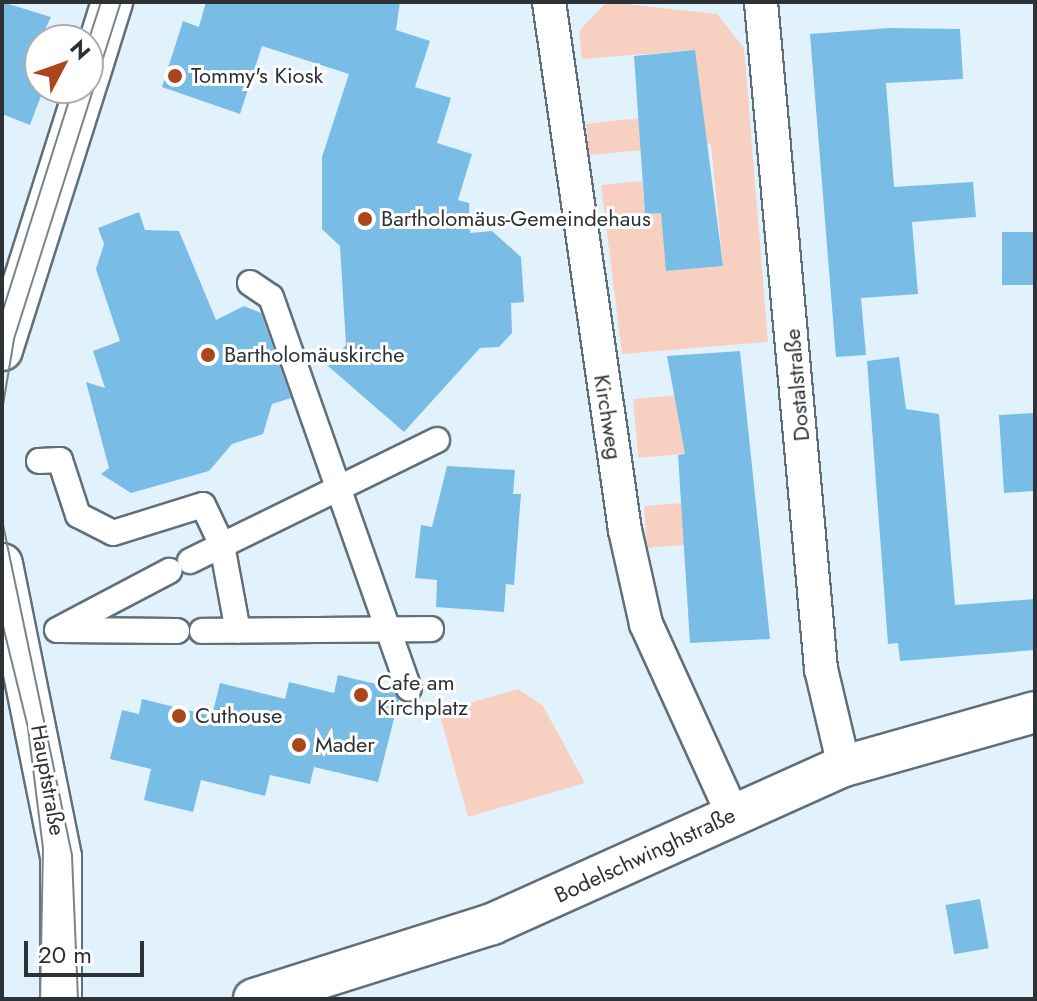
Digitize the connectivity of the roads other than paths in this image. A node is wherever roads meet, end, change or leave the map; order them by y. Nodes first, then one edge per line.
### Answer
1 (112, 2) edge
2 (549, 2) edge
3 (761, 2) edge
4 (104, 28) edge
5 (80, 104) edge
6 (250, 283) dead end
7 (2, 350) edge
8 (437, 440) dead end
9 (39, 461) dead end
10 (337, 487) junction
11 (222, 545) junction
12 (2, 564) edge
13 (431, 629) dead end
14 (389, 630) junction
15 (238, 631) junction
16 (409, 688) dead end
17 (1035, 712) edge
18 (844, 766) junction
19 (732, 813) junction
20 (61, 999) edge
21 (254, 999) edge

1 - 4 street
2 - 19 street, Kirchweg
3 - 18 street, Dostalstraße
5 - 7 street
6 - 10 street
8 - 10 street
9 - 11 street
10 - 11 street
10 - 14 street
11 - 15 street
11 - 15 street
12 - 20 street, Hauptstraße
13 - 14 street
14 - 15 street
14 - 16 street
17 - 18 street, Bodelschwinghstraße
18 - 19 street, Bodelschwinghstraße
19 - 21 street, Bodelschwinghstraße

